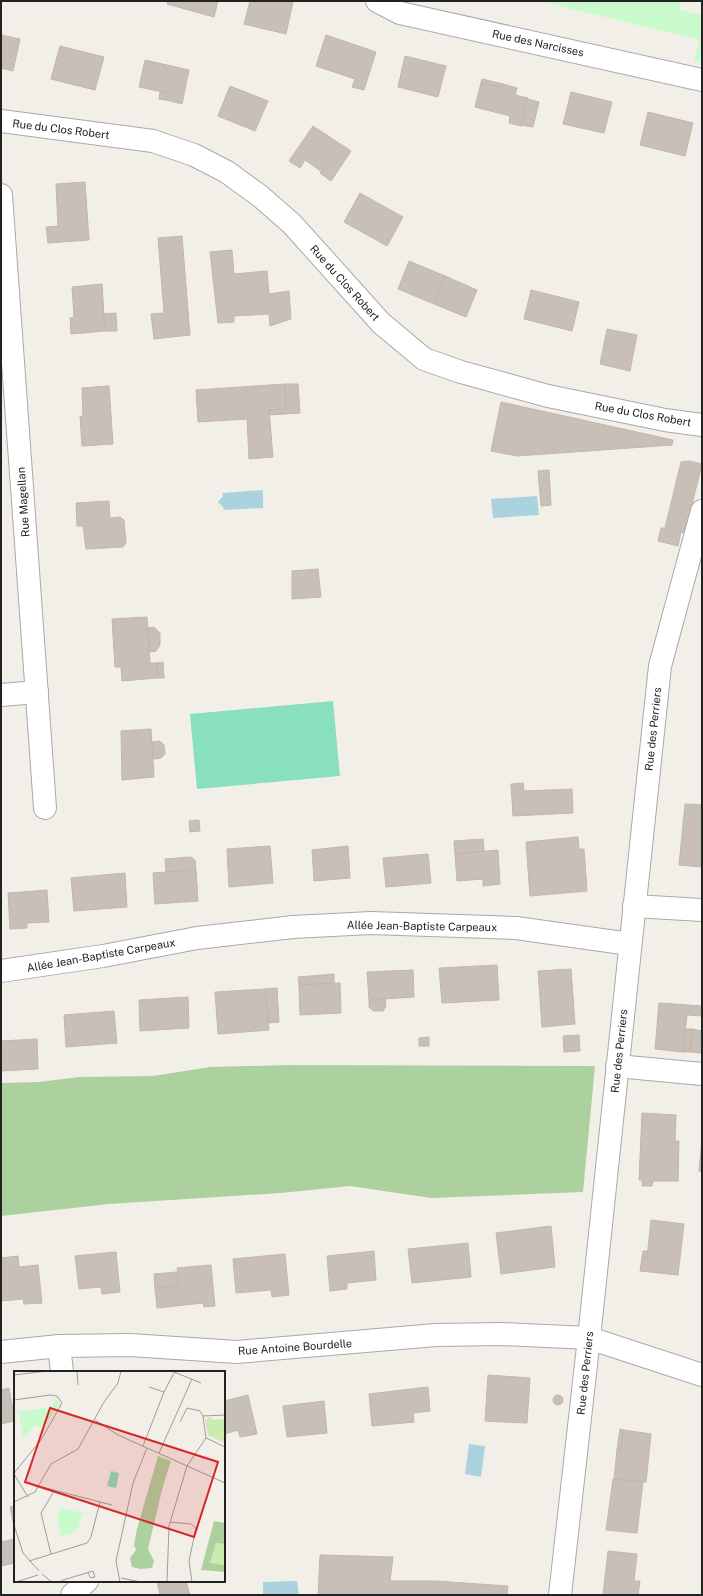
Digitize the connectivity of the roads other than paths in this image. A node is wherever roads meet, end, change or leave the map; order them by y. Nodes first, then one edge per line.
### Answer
1 (377, 1) edge
2 (702, 80) edge
3 (1, 121) edge
4 (1, 195) edge
5 (3, 269) edge
6 (702, 425) edge
7 (702, 511) edge
8 (37, 692) junction
9 (1, 695) edge
10 (45, 808) dead end
11 (634, 906) junction
12 (702, 910) edge
13 (630, 944) junction
14 (1, 971) edge
15 (617, 1066) junction
16 (702, 1074) edge
17 (589, 1338) junction
18 (59, 1346) junction
19 (1, 1352) edge
20 (62, 1371) edge
21 (702, 1375) edge
22 (86, 1582) edge
23 (72, 1595) edge
24 (560, 1595) edge

1 - 2 street, Rue des Narcisses
3 - 6 street, Rue du Clos Robert
4 - 5 street, Rue Magellan
5 - 8 street, Rue Magellan
7 - 11 street, Rue des Perriers
8 - 9 street
8 - 10 street, Rue Magellan
11 - 12 street
11 - 13 street, Rue des Perriers
13 - 14 street, Allée Jean-Baptiste Carpeaux
13 - 15 street, Rue des Perriers
15 - 16 street
15 - 17 street, Rue des Perriers
17 - 18 street, Rue Antoine Bourdelle
17 - 21 street, Rue Antoine Bourdelle
17 - 24 street, Rue des Perriers
18 - 19 street, Rue Antoine Bourdelle
18 - 20 street
22 - 23 street

